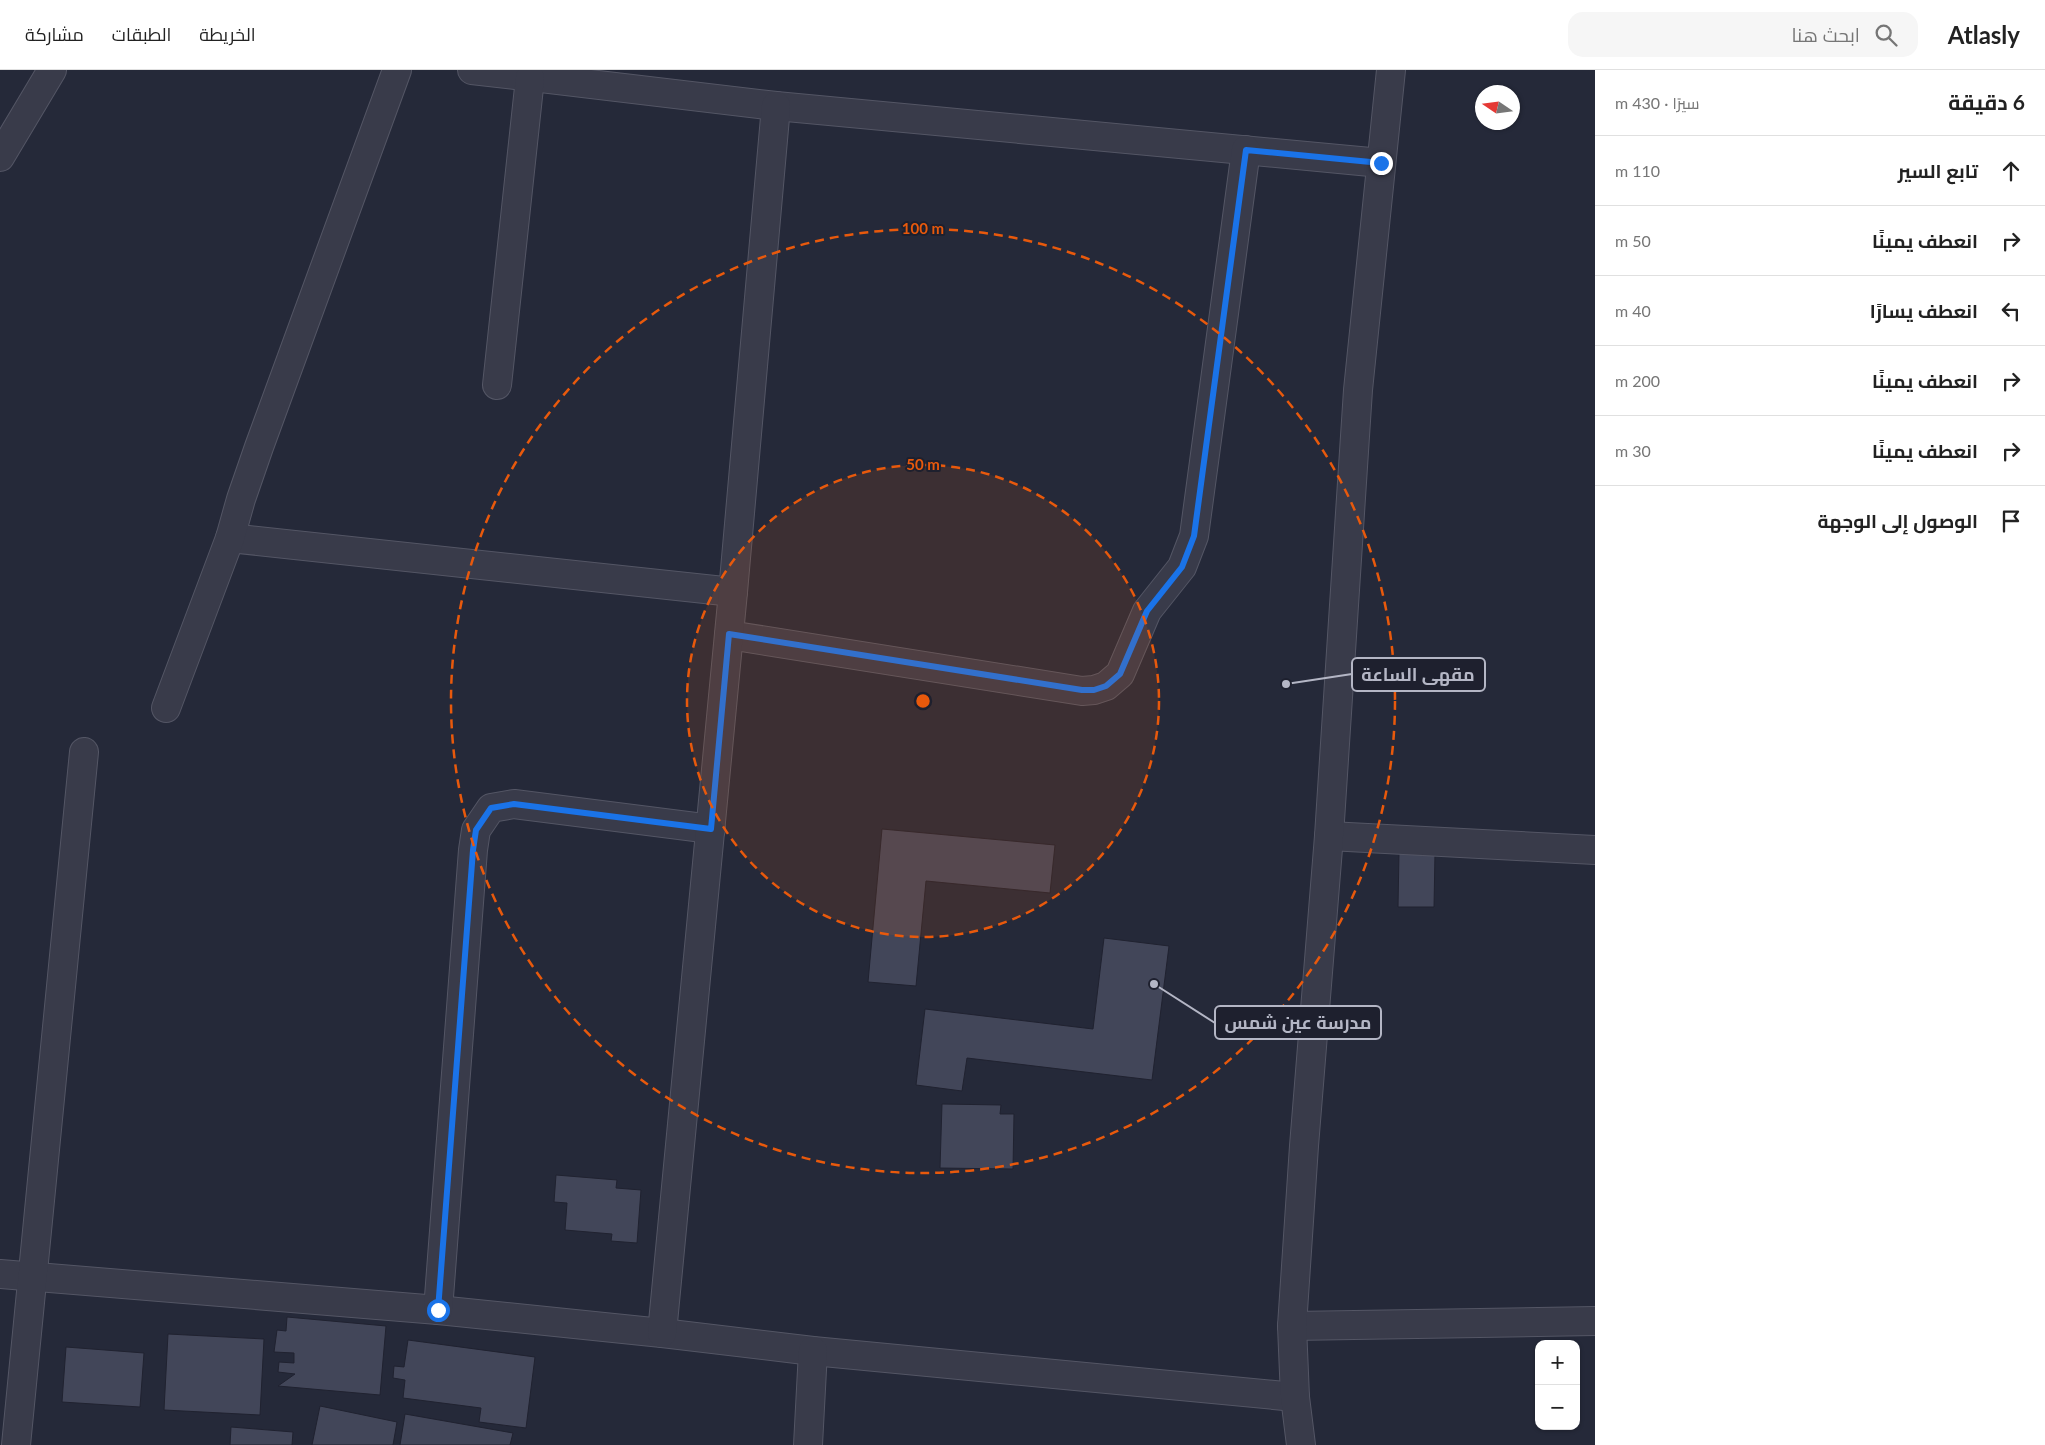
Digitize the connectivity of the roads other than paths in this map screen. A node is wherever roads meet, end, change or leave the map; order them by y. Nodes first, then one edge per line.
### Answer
1 (52, 70) edge
2 (396, 70) edge
3 (472, 70) edge
4 (1391, 70) edge
5 (530, 78) junction
6 (776, 106) junction
7 (1246, 150) junction
8 (0, 158) edge
9 (1381, 163) junction
10 (497, 385) dead end
11 (230, 538) junction
12 (733, 592) junction
13 (729, 634) junction
14 (166, 708) dead end
15 (84, 752) dead end
16 (711, 829) junction
17 (1329, 836) junction
18 (1595, 850) edge
19 (0, 1274) edge
20 (33, 1277) junction
21 (438, 1310) junction
22 (1595, 1321) edge
23 (1292, 1326) junction
24 (662, 1332) junction
25 (813, 1351) junction
26 (1295, 1397) junction
27 (16, 1445) edge
28 (808, 1445) edge
29 (1301, 1445) edge

1 - 8 street
2 - 11 street
3 - 5 street
4 - 9 street
5 - 6 street
5 - 10 street
6 - 7 street
6 - 12 street
7 - 9 street
7 - 13 street
9 - 17 street
11 - 12 street
11 - 14 street
12 - 13 street
13 - 16 street
15 - 20 street
16 - 21 street
16 - 24 street
17 - 18 street
17 - 23 street
19 - 20 street
20 - 21 street
20 - 27 street
21 - 24 street
22 - 23 street
23 - 26 street
24 - 25 street
25 - 26 street
25 - 28 street
26 - 29 street

